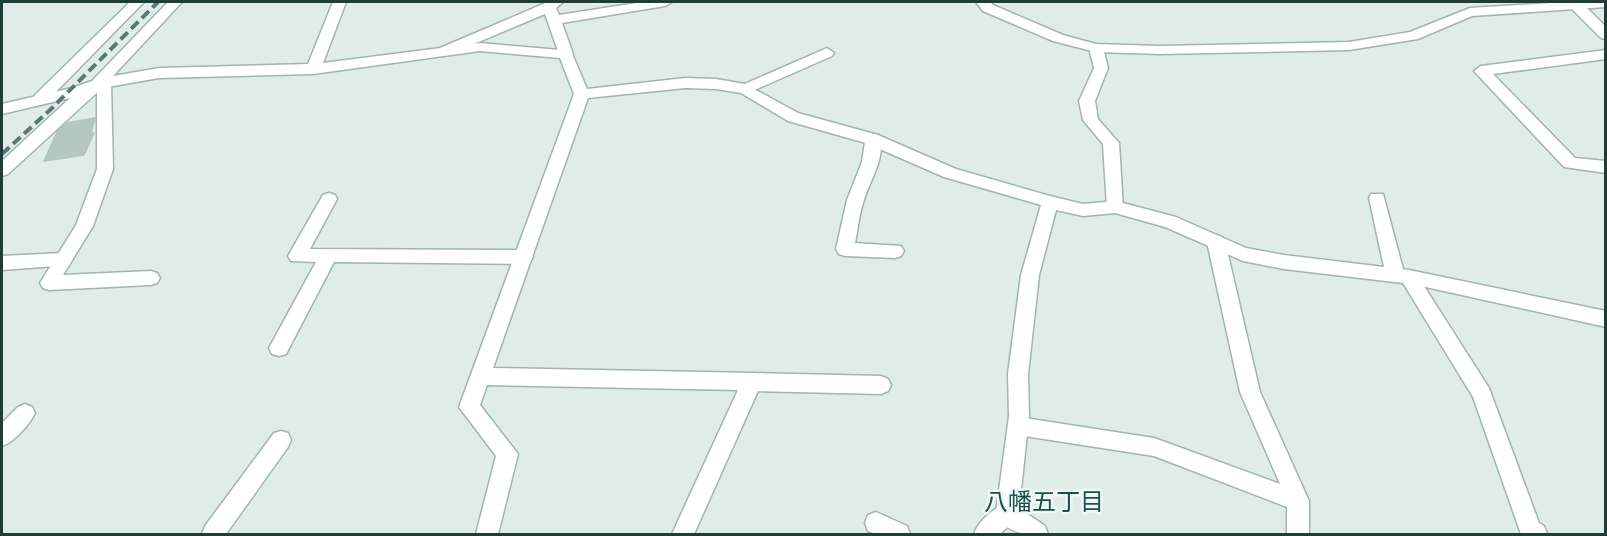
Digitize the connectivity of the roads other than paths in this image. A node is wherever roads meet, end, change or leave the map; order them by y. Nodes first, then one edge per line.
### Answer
1 (137, 2) edge
2 (175, 2) edge
3 (340, 2) edge
4 (665, 2) edge
5 (983, 2) edge
6 (1574, 3) edge
7 (1605, 3) edge
8 (552, 8) edge
9 (1605, 35) edge
10 (1096, 48) junction
11 (445, 51) junction
12 (827, 53) dead end
13 (566, 54) junction
14 (1605, 54) edge
15 (313, 69) junction
16 (101, 83) junction
17 (745, 89) junction
18 (582, 94) junction
19 (41, 98) junction
20 (2, 109) edge
21 (872, 139) junction
22 (1605, 167) edge
23 (2, 170) edge
24 (1377, 198) dead end
25 (329, 199) dead end
26 (1050, 202) junction
27 (1115, 207) junction
28 (1216, 242) junction
29 (895, 251) dead end
30 (329, 255) junction
31 (524, 257) junction
32 (63, 260) junction
33 (2, 263) edge
34 (1402, 276) junction
35 (151, 278) dead end
36 (1605, 319) edge
37 (279, 348) dead end
38 (480, 376) junction
39 (752, 382) junction
40 (881, 385) dead end
41 (25, 413) dead end
42 (1018, 426) junction
43 (2, 437) edge
44 (281, 440) dead end
45 (1298, 501) junction
46 (1007, 513) junction
47 (876, 523) dead end
48 (213, 534) edge
49 (487, 534) edge
50 (683, 534) edge
51 (899, 534) edge
52 (985, 534) edge
53 (1037, 534) edge
54 (1298, 534) edge
55 (1536, 534) edge

1 - 19 street
2 - 16 street
3 - 15 street
4 - 8 street
5 - 10 street
6 - 7 street
6 - 9 street
6 - 10 street
8 - 11 street
8 - 13 street
10 - 27 street
11 - 13 street
11 - 15 street
12 - 17 street
13 - 18 street
14 - 22 street
15 - 16 street
16 - 19 street
16 - 23 street
16 - 32 street
17 - 18 street
17 - 21 street
18 - 31 street
19 - 20 street
21 - 26 street
21 - 29 street
24 - 34 street
25 - 30 street
26 - 27 street
26 - 42 street
27 - 28 street
28 - 34 street
28 - 45 street
30 - 31 street
30 - 37 street
31 - 38 street
32 - 33 street
32 - 35 street
34 - 36 street
34 - 55 street
38 - 39 street
38 - 49 street
39 - 40 street
39 - 50 street
41 - 43 street
42 - 45 street
42 - 46 street
44 - 48 street
45 - 54 street
46 - 52 street
46 - 53 street
47 - 51 street

